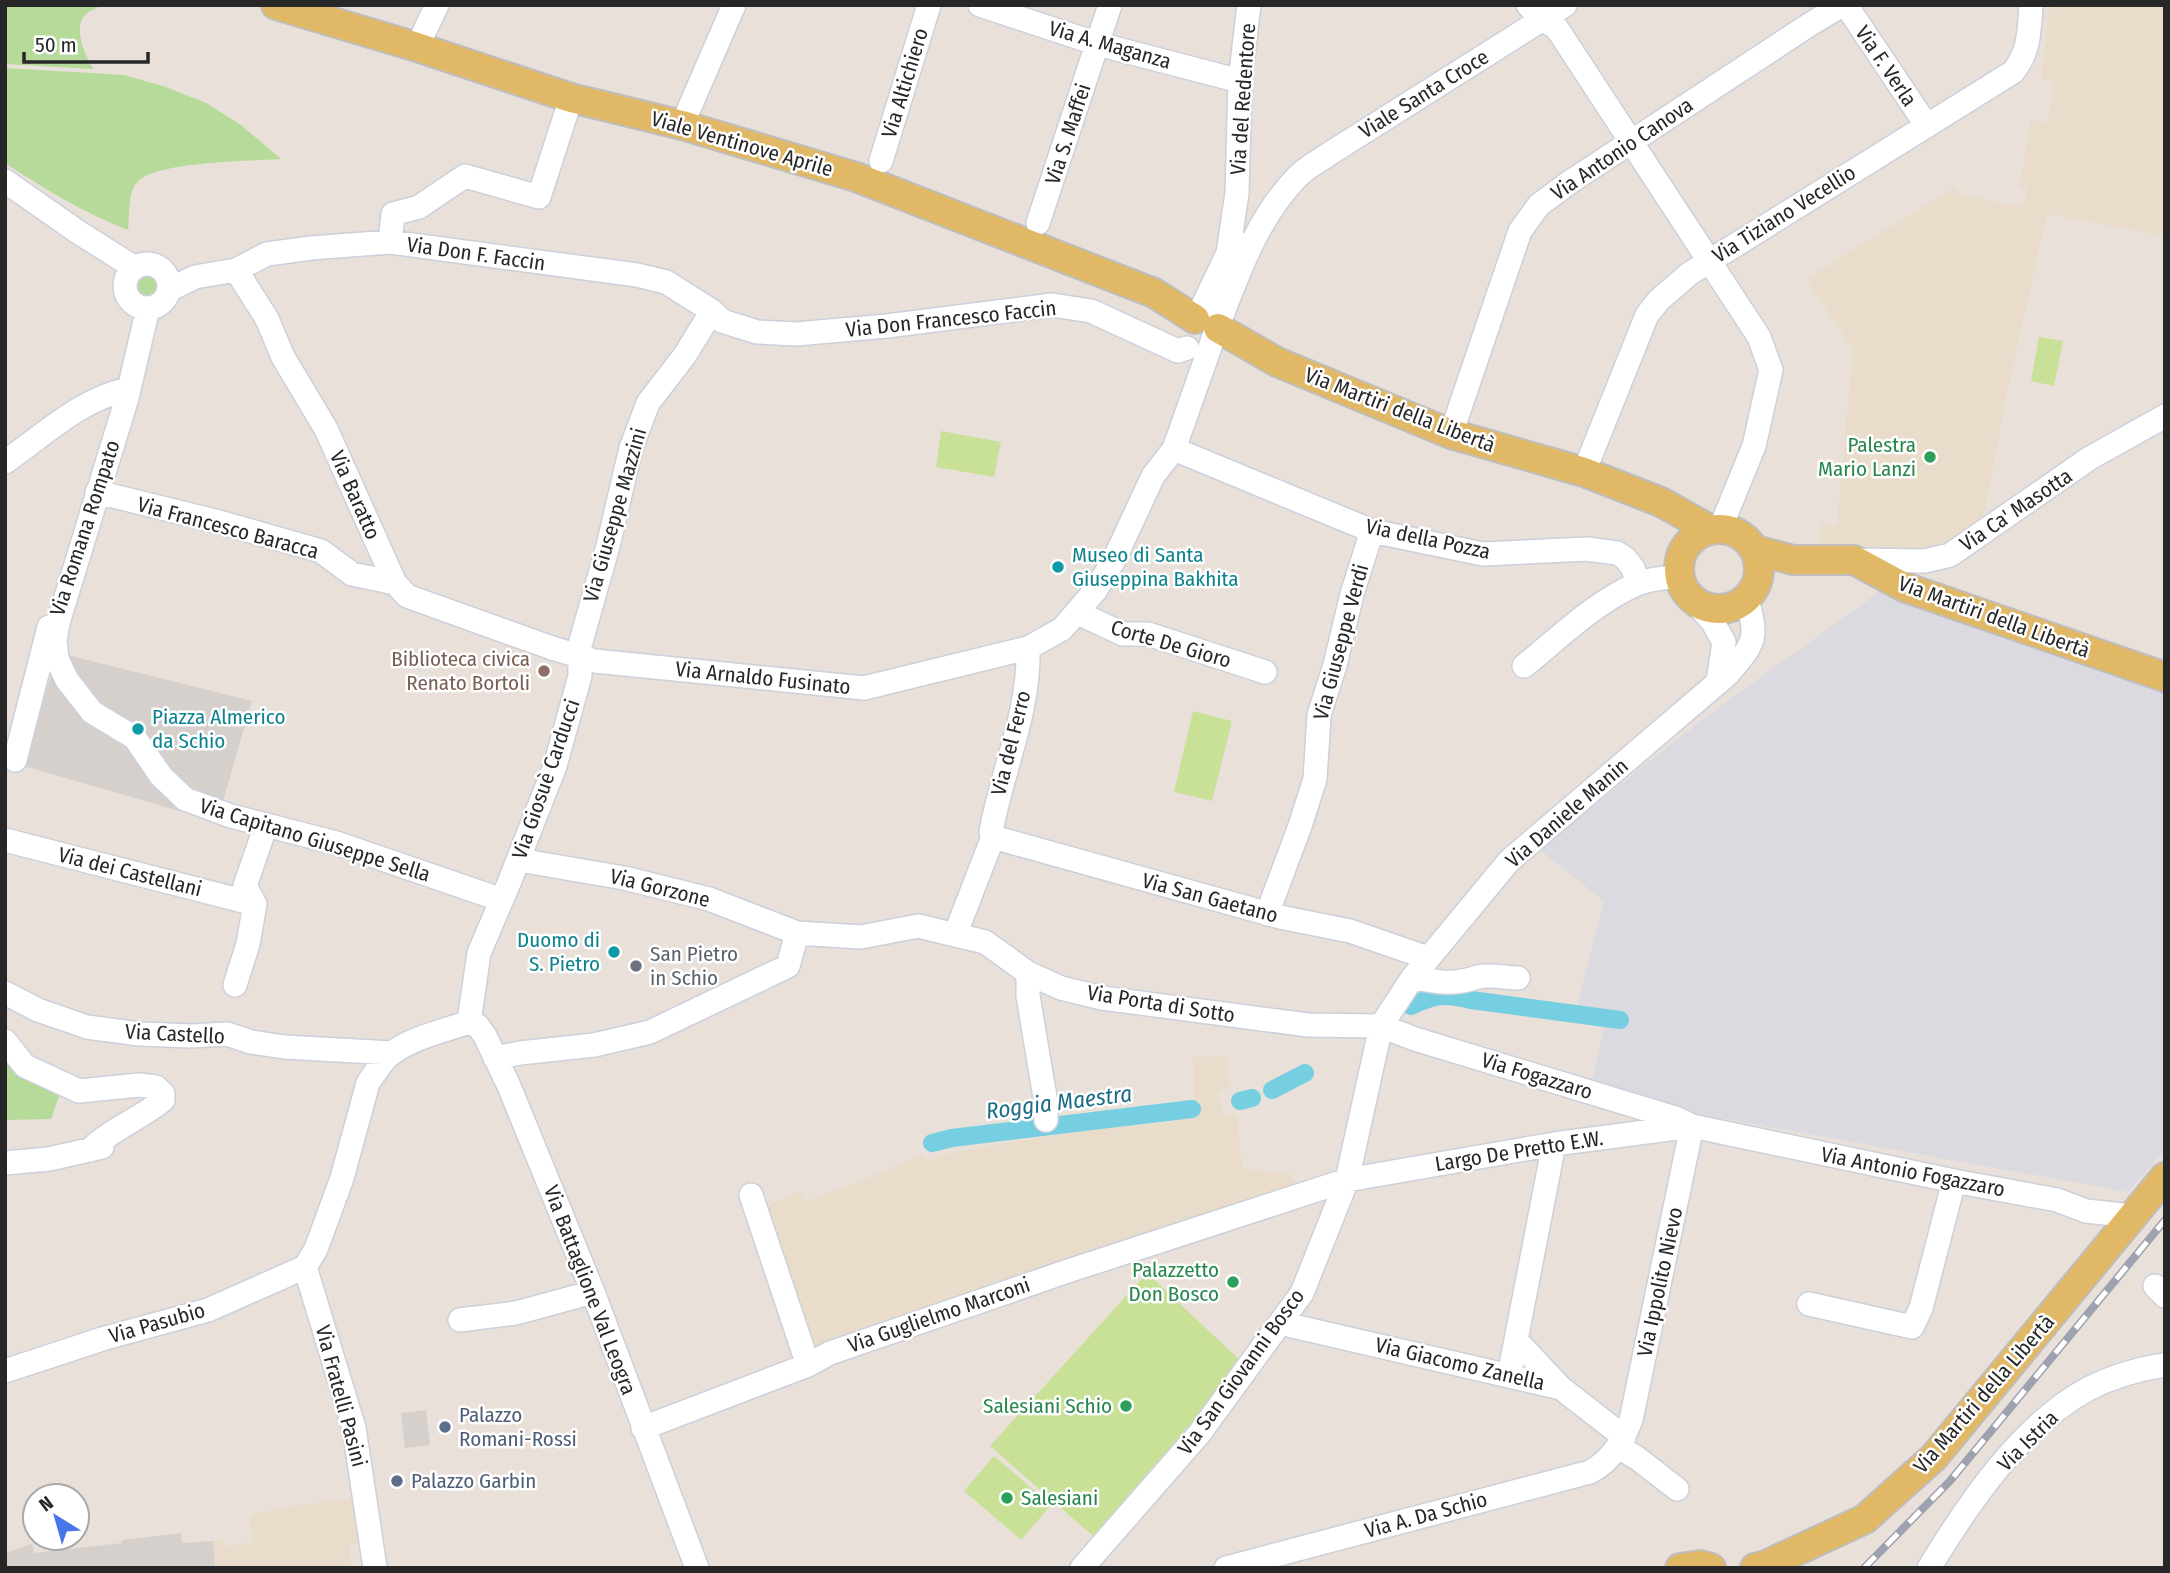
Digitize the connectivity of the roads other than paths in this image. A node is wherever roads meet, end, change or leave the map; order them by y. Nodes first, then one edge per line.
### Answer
1 (276, 5) edge
2 (437, 5) edge
3 (734, 5) edge
4 (929, 5) edge
5 (981, 5) edge
6 (1110, 5) edge
7 (1249, 5) edge
8 (1565, 5) edge
9 (1844, 5) edge
10 (2031, 5) edge
11 (1535, 13) edge
12 (1097, 44) junction
13 (417, 47) junction
14 (1240, 81) junction
15 (568, 108) junction
16 (682, 125) junction
17 (1927, 126) junction
18 (1631, 141) junction
19 (881, 161) dead end
20 (5, 181) edge
21 (1237, 193) junction
22 (1038, 223) dead end
23 (1255, 225) junction
24 (390, 242) junction
25 (1228, 253) junction
26 (1708, 262) junction
27 (236, 270) junction
28 (132, 272) junction
29 (167, 282) junction
30 (140, 306) junction
31 (712, 311) junction
32 (1209, 323) junction
33 (1187, 348) dead end
34 (129, 389) junction
35 (2165, 416) edge
36 (1451, 434) junction
37 (1174, 449) junction
38 (5, 462) edge
39 (1584, 472) junction
40 (97, 492) junction
41 (1667, 505) junction
42 (1715, 529) junction
43 (1372, 531) junction
44 (1686, 546) junction
45 (1755, 550) junction
46 (1825, 561) junction
47 (1854, 561) junction
48 (1680, 577) junction
49 (395, 583) junction
50 (1637, 583) junction
51 (1751, 595) junction
52 (1695, 602) junction
53 (1078, 613) junction
54 (58, 624) junction
55 (1724, 642) junction
56 (1751, 645) junction
57 (1028, 648) junction
58 (579, 656) junction
59 (1524, 666) dead end
60 (1265, 672) dead end
61 (2165, 677) edge
62 (1718, 682) junction
63 (9, 760) edge
64 (266, 825) junction
65 (993, 837) junction
66 (5, 840) edge
67 (519, 860) junction
68 (502, 900) junction
69 (254, 904) junction
70 (1267, 914) junction
71 (797, 933) junction
72 (955, 935) junction
73 (1428, 958) junction
74 (1028, 973) junction
75 (1413, 977) junction
76 (1518, 978) dead end
77 (235, 985) dead end
78 (5, 993) edge
79 (469, 1022) junction
80 (1381, 1026) junction
81 (5, 1041) edge
82 (392, 1053) junction
83 (495, 1058) junction
84 (1045, 1120) dead end
85 (152, 1122) dead end
86 (1692, 1126) junction
87 (1554, 1144) junction
88 (90, 1150) junction
89 (5, 1163) edge
90 (2165, 1177) edge
91 (1347, 1180) junction
92 (1954, 1181) junction
93 (751, 1195) dead end
94 (1240, 1215) junction
95 (2133, 1216) junction
96 (1326, 1232) junction
97 (305, 1267) junction
98 (593, 1292) junction
99 (1809, 1304) dead end
100 (460, 1320) dead end
101 (1280, 1323) junction
102 (1516, 1340) junction
103 (808, 1364) junction
104 (2165, 1364) edge
105 (5, 1371) edge
106 (1509, 1376) junction
107 (1562, 1388) junction
108 (643, 1428) junction
109 (1621, 1442) junction
110 (1677, 1489) dead end
111 (1761, 1567) edge
112 (375, 1568) edge
113 (697, 1568) edge
114 (1082, 1568) edge
115 (1226, 1568) edge
116 (1680, 1568) edge
117 (1711, 1568) edge
118 (1929, 1568) edge

1 - 13 main road, Viale Ventinove Aprile
2 - 13 street
3 - 16 street
4 - 19 street, Via Altichiero
5 - 12 street, Via A. Maganza
6 - 12 street, Via S. Maffei
7 - 14 street, Via del Redentore
8 - 11 street, Viale Santa Croce
9 - 17 street, Via F. Verla
9 - 18 street, Via Antonio Canova
10 - 17 street, Via Tiziano Vecellio
11 - 18 street
11 - 23 street, Viale Santa Croce
12 - 14 street, Via A. Maganza
12 - 22 street, Via S. Maffei
13 - 15 main road, Viale Ventinove Aprile
14 - 21 street, Via del Redentore
15 - 16 main road, Viale Ventinove Aprile
15 - 24 street
16 - 32 main road, Viale Ventinove Aprile
17 - 26 street, Via Tiziano Vecellio
18 - 26 street
18 - 36 street, Via Antonio Canova
20 - 28 street
21 - 23 street, Via del Redentore
21 - 25 street, Via del Redentore
23 - 25 street, Viale Santa Croce
23 - 32 street, Viale Santa Croce
24 - 27 street, Via Don F. Faccin
24 - 31 street, Via Don F. Faccin
25 - 32 street, Viale Santa Croce
26 - 39 street, Via Tiziano Vecellio
26 - 42 street
27 - 29 street
27 - 49 street, Via Baratto
28 - 29 street
28 - 30 street
29 - 30 street
30 - 34 street, Via Romana Rompato
31 - 33 street, Via Don Francesco Faccin
31 - 58 street, Via Giuseppe Mazzini
32 - 36 main road, Via Martiri della Libertà
32 - 37 street, Via Arnaldo Fusinato
34 - 38 street
34 - 40 street, Via Romana Rompato
35 - 47 street, Via Ca' Masotta
36 - 39 main road, Via Martiri della Libertà
37 - 43 street, Via della Pozza
37 - 53 street, Via Arnaldo Fusinato
39 - 41 main road, Via Martiri della Libertà
40 - 49 street, Via Francesco Baracca
40 - 54 street, Via Romana Rompato
41 - 42 main road, Via Martiri della Libertà
41 - 44 main road
42 - 44 main road
42 - 45 main road, Via Martiri della Libertà
43 - 50 street, Via della Pozza
43 - 70 street, Via Giuseppe Verdi
44 - 48 main road
45 - 46 main road, Via Martiri della Libertà
45 - 51 main road
46 - 47 main road, Via Martiri della Libertà
46 - 51 main road, Via Martiri della Libertà
47 - 61 main road, Via Martiri della Libertà
48 - 50 street
48 - 52 main road
49 - 58 street
50 - 59 street
51 - 52 main road, Via Martiri della Libertà
51 - 56 street
52 - 55 street
53 - 57 street, Via Arnaldo Fusinato
53 - 60 street, Corte De Gioro
54 - 63 street, Via Romana Rompato
54 - 64 street, Via Capitano Giuseppe Sella
55 - 56 street
55 - 62 street
56 - 62 street, Via Daniele Manin
57 - 58 street, Via Arnaldo Fusinato
57 - 65 street, Via del Ferro
58 - 67 street, Via Giosuè Carducci
62 - 73 street, Via Daniele Manin
64 - 68 street, Via Capitano Giuseppe Sella
64 - 69 street
65 - 70 street, Via San Gaetano
65 - 72 street, Via del Ferro
66 - 69 street, Via dei Castellani
67 - 68 street, Via Giosuè Carducci
67 - 71 street, Via Gorzone
68 - 79 street, Via Giosuè Carducci
69 - 77 street
70 - 73 street, Via San Gaetano
71 - 72 street, Via Gorzone
71 - 83 street
72 - 74 street, Via Porta di Sotto
73 - 75 street, Via Daniele Manin
74 - 80 street, Via Porta di Sotto
74 - 84 street
75 - 76 street
75 - 80 street, Via Daniele Manin
78 - 82 street, Via Castello
79 - 82 street
79 - 83 street, Via Battaglione Val Leogra
80 - 86 street, Via Fogazzaro
80 - 91 street, Via San Giovanni Bosco
81 - 88 street
82 - 97 street
83 - 98 street, Via Battaglione Val Leogra
85 - 88 street
86 - 87 street, Largo De Pretto E.W.
86 - 92 street, Via Antonio Fogazzaro
86 - 109 street, Via Ippolito Nievo
87 - 91 street, Largo De Pretto E.W.
87 - 102 street
88 - 89 street
90 - 95 main road, Via Martiri della Libertà
91 - 94 street, Via Guglielmo Marconi
91 - 96 street, Via San Giovanni Bosco
92 - 95 street, Via Antonio Fogazzaro
92 - 99 street
93 - 103 street
94 - 96 street, Via Guglielmo Marconi
94 - 103 street, Via Guglielmo Marconi
95 - 111 main road, Via Martiri della Libertà
96 - 101 street, Via San Giovanni Bosco
97 - 105 street, Via Pasubio
97 - 112 street, Via Fratelli Pasini
98 - 100 street
98 - 108 street, Via Battaglione Val Leogra
101 - 106 street, Via Giacomo Zanella
101 - 114 street, Via San Giovanni Bosco
102 - 106 street
102 - 107 street
103 - 108 street, Via Guglielmo Marconi
104 - 118 street, Via Istria
106 - 107 street, Via Giacomo Zanella
107 - 109 street, Via Giacomo Zanella
108 - 113 street, Via Battaglione Val Leogra
109 - 110 street
109 - 115 street, Via A. Da Schio
116 - 117 main road

